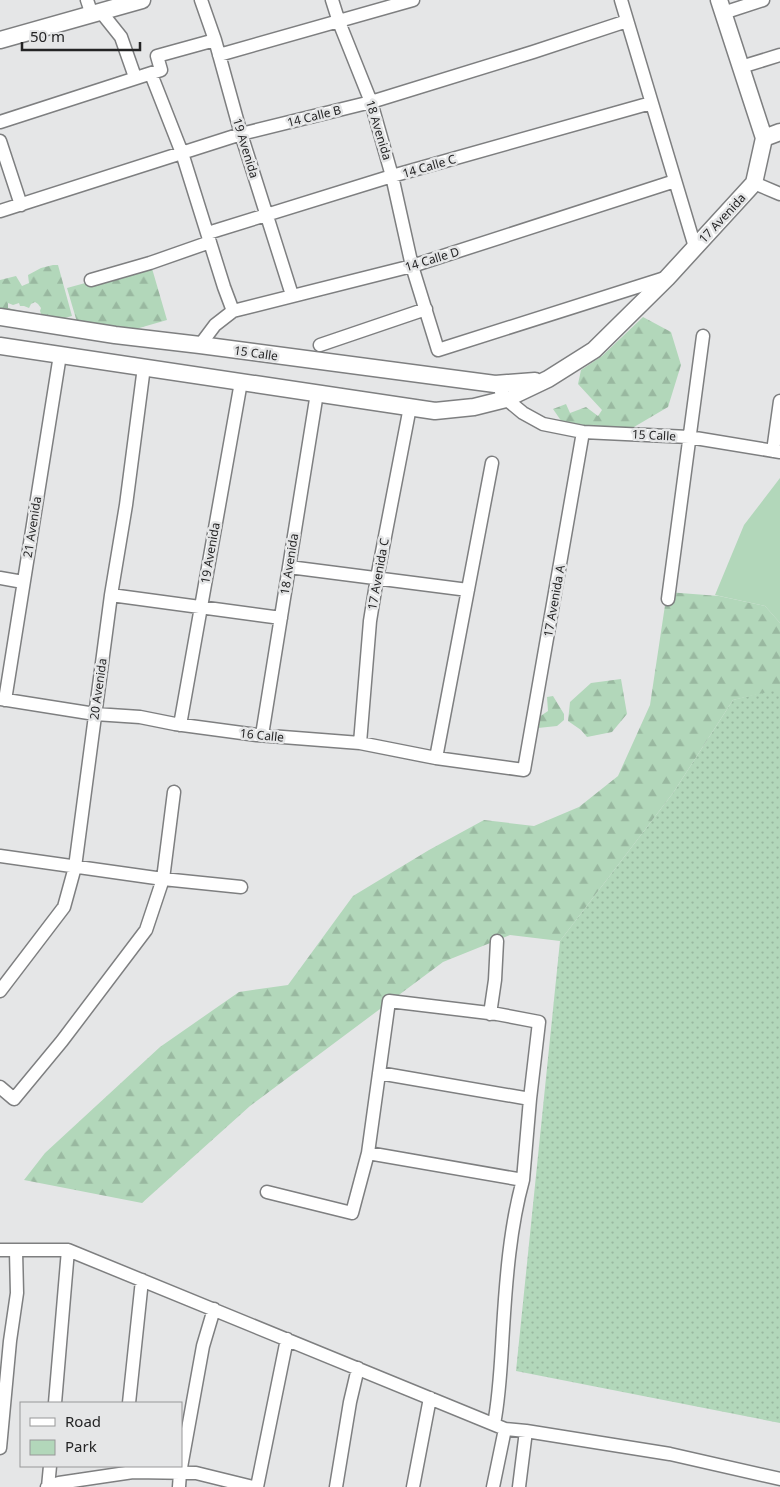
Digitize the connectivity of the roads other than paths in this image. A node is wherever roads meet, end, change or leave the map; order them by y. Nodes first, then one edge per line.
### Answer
1 (142, 0) edge
2 (201, 0) edge
3 (332, 0) edge
4 (412, 0) edge
5 (621, 0) edge
6 (763, 0) edge
7 (721, 6) edge
8 (93, 9) edge
9 (627, 20) junction
10 (338, 22) junction
11 (0, 40) edge
12 (215, 40) junction
13 (219, 55) junction
14 (780, 55) edge
15 (741, 67) junction
16 (151, 74) junction
17 (135, 78) junction
18 (371, 102) junction
19 (651, 104) junction
20 (0, 122) edge
21 (780, 132) edge
22 (241, 134) junction
23 (764, 138) junction
24 (0, 141) edge
25 (182, 152) junction
26 (392, 176) junction
27 (675, 181) junction
28 (754, 184) junction
29 (780, 194) edge
30 (21, 205) junction
31 (0, 211) edge
32 (267, 215) junction
33 (209, 238) junction
34 (695, 247) junction
35 (412, 266) junction
36 (667, 278) junction
37 (91, 280) dead end
38 (292, 295) junction
39 (426, 309) junction
40 (233, 311) junction
41 (0, 317) edge
42 (703, 336) dead end
43 (200, 345) junction
44 (320, 345) dead end
45 (0, 346) edge
46 (60, 355) junction
47 (144, 367) junction
48 (548, 380) junction
49 (241, 382) junction
50 (495, 384) junction
51 (316, 393) junction
52 (506, 399) junction
53 (780, 401) edge
54 (410, 407) junction
55 (583, 432) junction
56 (689, 437) junction
57 (776, 452) edge
58 (492, 462) dead end
59 (289, 567) junction
60 (0, 578) edge
61 (377, 578) junction
62 (24, 582) junction
63 (468, 590) junction
64 (111, 595) junction
65 (668, 599) dead end
66 (201, 607) junction
67 (281, 618) junction
68 (2, 700) edge
69 (95, 714) junction
70 (180, 725) junction
71 (262, 736) junction
72 (360, 742) junction
73 (436, 758) junction
74 (524, 770) joint
75 (174, 792) dead end
76 (0, 856) edge
77 (74, 867) junction
78 (163, 879) junction
79 (241, 888) dead end
80 (497, 941) dead end
81 (0, 990) edge
82 (490, 1014) junction
83 (379, 1074) junction
84 (0, 1087) edge
85 (530, 1099) junction
86 (368, 1154) junction
87 (524, 1180) junction
88 (267, 1192) dead end
89 (0, 1250) edge
90 (68, 1250) junction
91 (16, 1251) junction
92 (142, 1280) junction
93 (214, 1309) junction
94 (287, 1339) junction
95 (358, 1368) junction
96 (430, 1398) junction
97 (55, 1402) edge
98 (129, 1402) edge
99 (500, 1427) junction
100 (526, 1431) junction
101 (0, 1448) edge
102 (182, 1462) edge
103 (50, 1467) edge
104 (181, 1467) edge
105 (180, 1473) junction
106 (116, 1476) edge
107 (780, 1479) edge
108 (48, 1487) edge
109 (179, 1487) edge
110 (255, 1487) edge
111 (336, 1487) edge
112 (413, 1487) edge
113 (493, 1487) edge
114 (519, 1487) edge

1 - 8 street
2 - 12 street, 19 Avenida
3 - 10 street, 18 Avenida
4 - 10 street
5 - 9 street
6 - 7 street
7 - 15 street
8 - 11 street
8 - 17 street
9 - 18 street, 14 Calle B
9 - 19 street
10 - 13 street
10 - 18 street, 18 Avenida
12 - 13 street, 19 Avenida
12 - 16 street
13 - 22 street, 19 Avenida
14 - 15 street
15 - 23 street
16 - 17 street
16 - 25 street
17 - 20 street
18 - 22 street, 14 Calle B
18 - 26 street, 18 Avenida
19 - 26 street, 14 Calle C
19 - 27 street
21 - 23 street
22 - 25 street, 14 Calle B
22 - 32 street, 19 Avenida
23 - 28 street, 17 Avenida
24 - 30 street
25 - 30 street, 14 Calle B
25 - 33 street
26 - 32 street, 14 Calle C
26 - 35 street, 18 Avenida
27 - 34 street
27 - 35 street, 14 Calle D
28 - 29 street
28 - 34 street, 17 Avenida
30 - 31 street, 14 Calle B
32 - 33 street, 14 Calle C
32 - 38 street, 19 Avenida
33 - 37 street, 14 Calle C
33 - 40 street
34 - 36 street, 17 Avenida
35 - 38 street, 14 Calle D
35 - 39 street, 18 Avenida
36 - 39 street, 18 Avenida
36 - 48 street, 17 Avenida
38 - 40 street, 14 Calle D
39 - 44 street
40 - 43 street, 14 Calle D
41 - 43 street, 15 Calle
42 - 56 street
43 - 50 street, 15 Calle
45 - 46 street
46 - 47 street
46 - 62 street, 21 Avenida
47 - 49 street
47 - 64 street, 20 Avenida
48 - 50 street, 17 Avenida
48 - 52 street, 17 Avenida
49 - 51 street
49 - 66 street, 19 Avenida
50 - 52 street, 15 Calle
51 - 54 street
51 - 59 street, 18 Avenida
52 - 54 street
52 - 55 street, 15 Calle
53 - 57 street
54 - 61 street, 17 Avenida C
55 - 56 street, 15 Calle
55 - 74 street, 17 Avenida A
56 - 57 street, 15 Calle
56 - 65 street
58 - 63 street
59 - 61 street
59 - 67 street, 18 Avenida
60 - 62 street
61 - 63 street
61 - 72 street, 17 Avenida C
62 - 68 street, 21 Avenida
63 - 73 street
64 - 66 street
64 - 69 street, 20 Avenida
66 - 67 street
66 - 70 street, 19 Avenida
67 - 71 street, 18 Avenida
68 - 69 street, 16 Calle
69 - 70 street, 16 Calle
69 - 77 street, 20 Avenida
70 - 71 street, 16 Calle
71 - 72 street, 16 Calle
72 - 73 street, 16 Calle
73 - 74 street, 16 Calle
75 - 78 street
76 - 77 street
77 - 78 street
77 - 81 street, 20 Avenida
78 - 79 street
78 - 84 street
80 - 82 street
82 - 83 street
82 - 85 street
83 - 85 street
83 - 86 street
85 - 87 street
86 - 87 street
86 - 88 street
87 - 99 street
89 - 91 street
90 - 91 street
90 - 92 street
90 - 97 street
91 - 101 street
92 - 93 street
92 - 98 street
93 - 94 street
93 - 102 street
94 - 95 street
94 - 110 street
95 - 96 street
95 - 111 street
96 - 99 street
96 - 112 street
99 - 100 street
99 - 113 street
100 - 107 street
100 - 114 street
103 - 108 street
104 - 105 street
105 - 106 street
105 - 109 street
105 - 110 street
106 - 108 street

